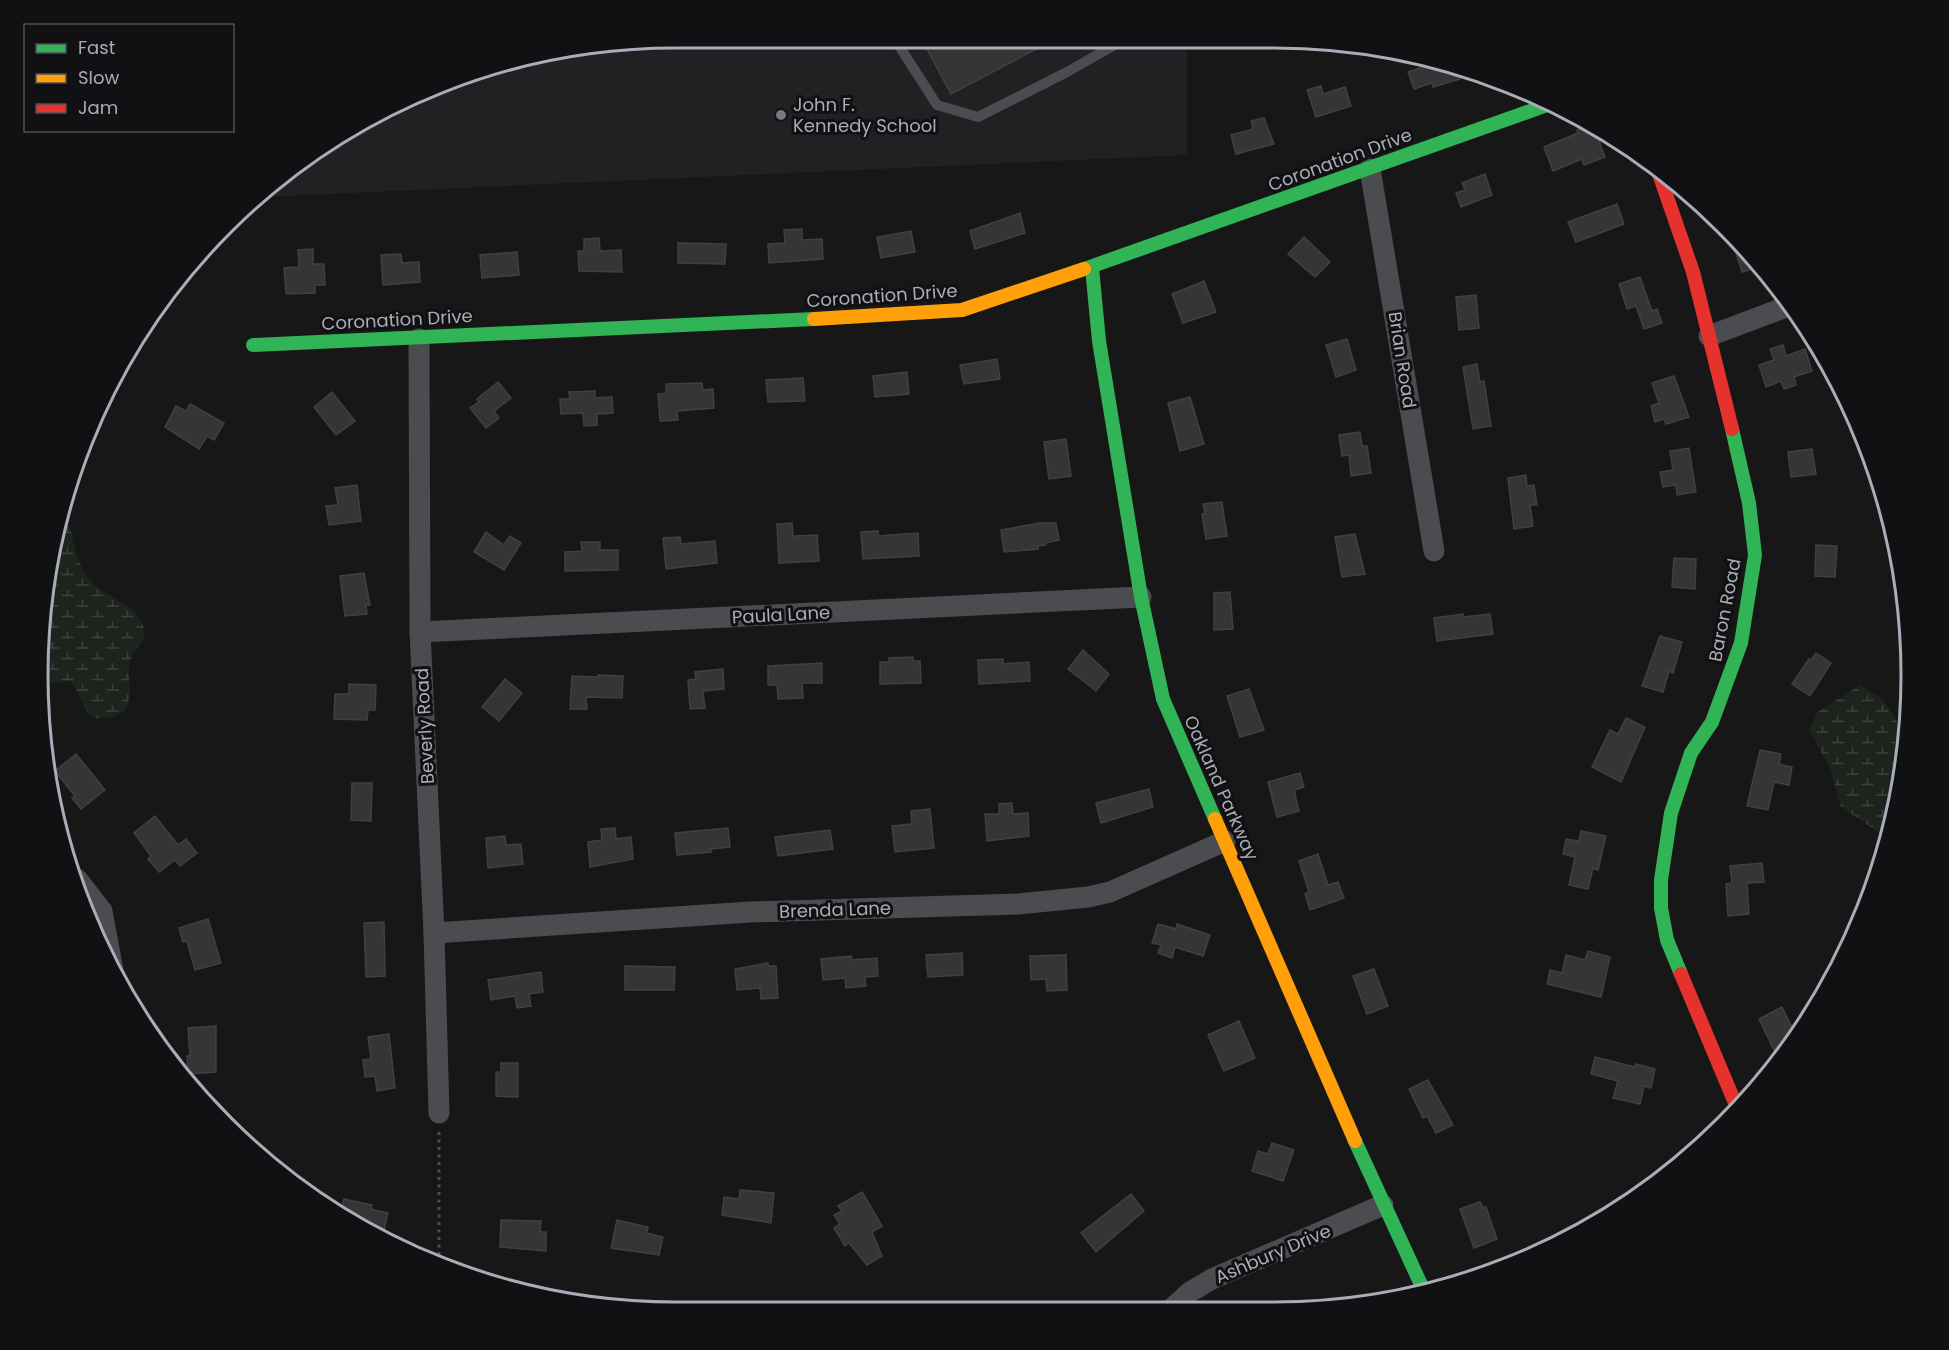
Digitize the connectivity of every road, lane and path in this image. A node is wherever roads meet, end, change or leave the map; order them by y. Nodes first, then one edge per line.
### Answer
1 (900, 48) edge
2 (1109, 48) edge
3 (1540, 108) edge
4 (1370, 169) junction
5 (1662, 183) edge
6 (1092, 268) junction
7 (1782, 308) edge
8 (1709, 336) junction
9 (419, 339) junction
10 (253, 345) dead end
11 (1434, 551) dead end
12 (1141, 597) junction
13 (420, 632) junction
14 (1225, 841) junction
15 (87, 891) edge
16 (435, 933) junction
17 (107, 940) edge
18 (1734, 1100) edge
19 (439, 1113) joint
20 (1383, 1205) junction
21 (439, 1256) edge
22 (1420, 1284) edge
23 (1179, 1302) edge

1 - 2 lane
3 - 4 street, Coronation Drive
4 - 6 street, Coronation Drive
4 - 11 street, Brian Road
5 - 8 street, Baron Road
6 - 9 street, Coronation Drive
6 - 12 street, Oakland Parkway
7 - 8 street
8 - 18 street, Baron Road
9 - 10 street, Coronation Drive
9 - 13 street, Beverly Road
12 - 13 street, Paula Lane
12 - 14 street, Oakland Parkway
13 - 16 street, Beverly Road
14 - 16 street, Brenda Lane
14 - 20 street, Oakland Parkway
15 - 17 street
16 - 19 street, Beverly Road
19 - 21 path
20 - 22 street, Oakland Parkway
20 - 23 street, Ashbury Drive

